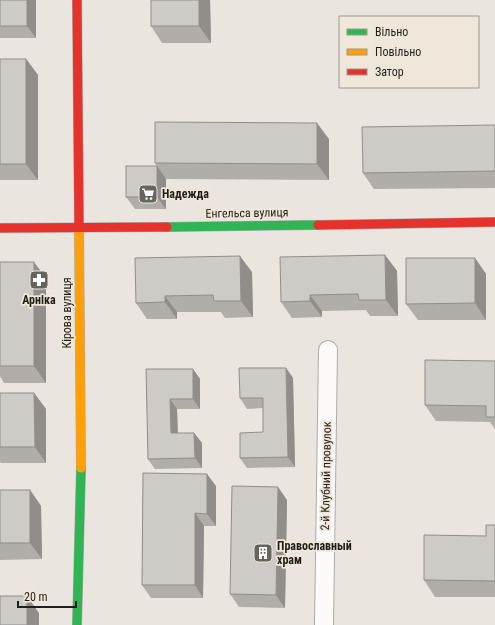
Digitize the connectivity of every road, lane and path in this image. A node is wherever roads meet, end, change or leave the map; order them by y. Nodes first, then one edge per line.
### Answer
1 (77, 0) edge
2 (495, 222) edge
3 (0, 228) edge
4 (79, 228) junction
5 (328, 350) dead end
6 (76, 625) edge
7 (89, 625) edge
8 (324, 625) edge

1 - 4 street, Кірова вулиця
2 - 4 street, Енгельса вулиця
3 - 4 street, Енгельса вулиця
4 - 6 street, Кірова вулиця
5 - 8 street, 2-й Клубний провулок
6 - 7 street

